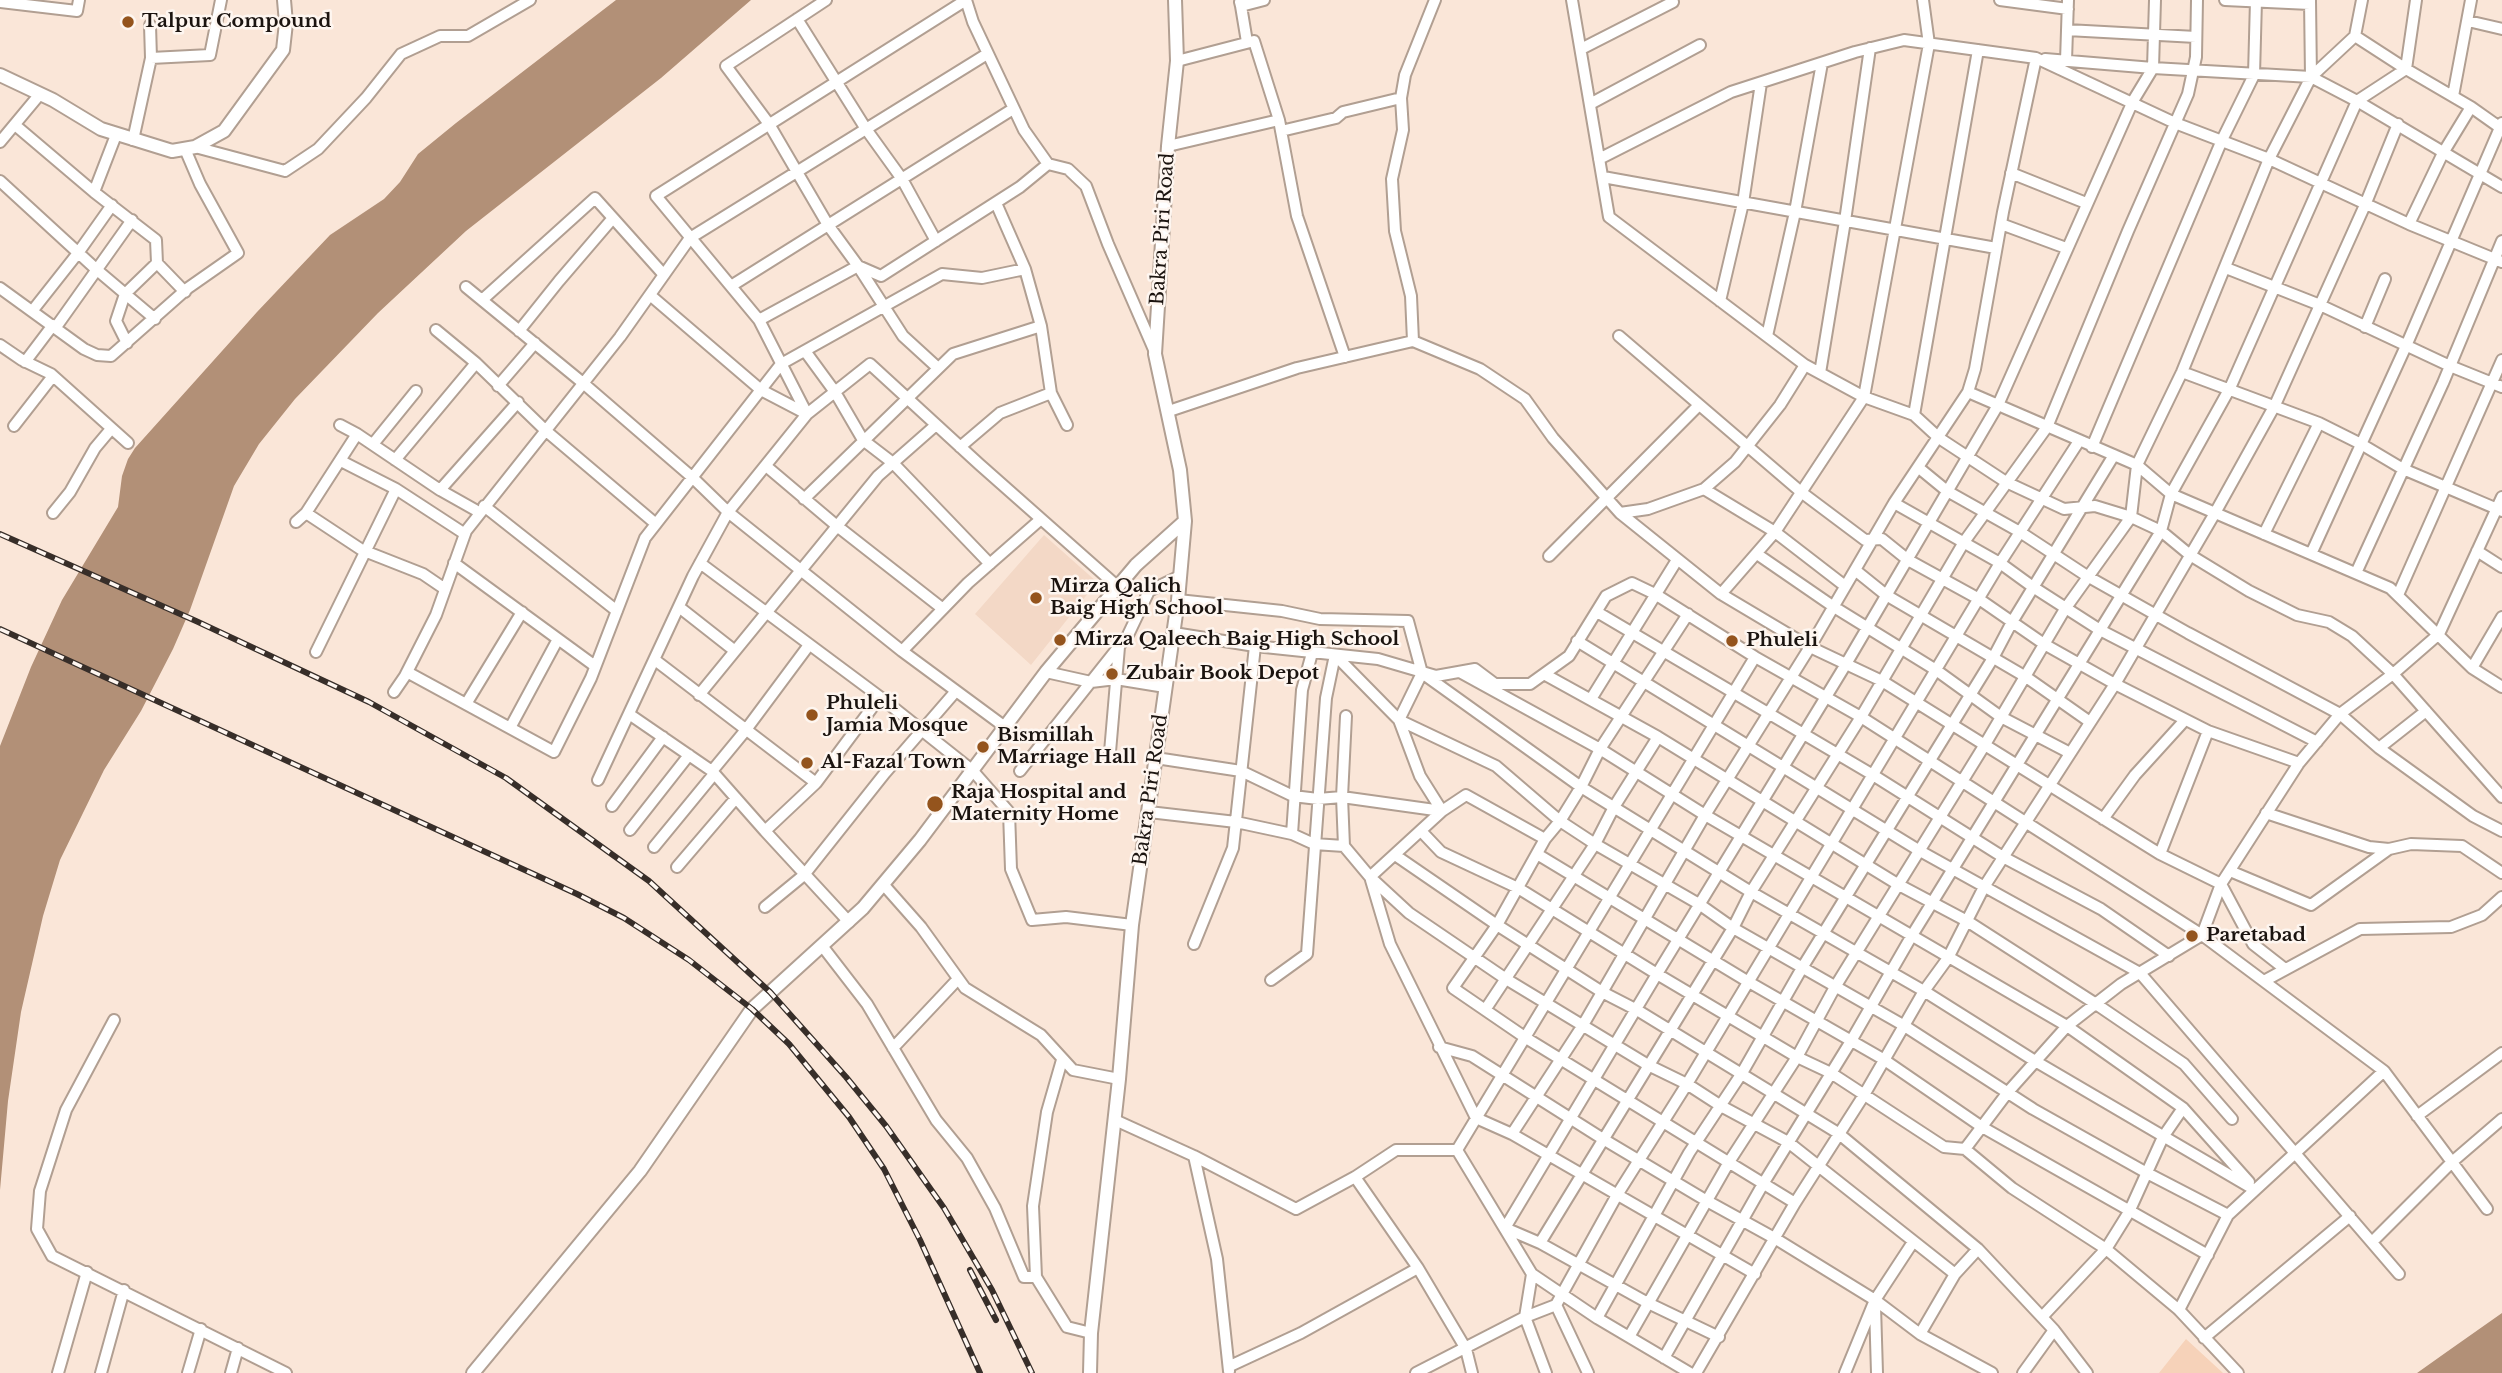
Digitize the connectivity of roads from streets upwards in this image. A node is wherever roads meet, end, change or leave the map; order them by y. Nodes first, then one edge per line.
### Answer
1 (79, 0) edge
2 (221, 0) edge
3 (285, 0) edge
4 (530, 0) edge
5 (826, 0) edge
6 (966, 0) edge
7 (1175, 0) edge
8 (1264, 0) edge
9 (1435, 0) edge
10 (1572, 0) edge
11 (1923, 0) edge
12 (2000, 0) edge
13 (2155, 0) edge
14 (2197, 0) edge
15 (2225, 0) edge
16 (2362, 0) edge
17 (2416, 0) edge
18 (2471, 0) edge
19 (2256, 1) edge
20 (0, 2) edge
21 (1673, 2) edge
22 (2310, 2) edge
23 (1240, 3) edge
24 (2068, 4) edge
25 (797, 19) junction
26 (2468, 21) junction
27 (150, 25) dead end
28 (2502, 29) edge
29 (2067, 30) junction
30 (2154, 35) junction
31 (2356, 36) junction
32 (2196, 37) junction
33 (1247, 42) junction
34 (1929, 44) junction
35 (1700, 45) dead end
36 (1870, 48) junction
37 (1581, 49) junction
38 (1979, 50) junction
39 (987, 54) junction
40 (151, 58) junction
41 (2036, 58) junction
42 (1177, 61) junction
43 (2066, 61) junction
44 (1822, 63) junction
45 (2153, 68) junction
46 (2406, 69) junction
47 (2193, 70) junction
48 (0, 75) edge
49 (2254, 75) junction
50 (2311, 78) junction
51 (837, 81) junction
52 (1761, 83) junction
53 (40, 94) junction
54 (2453, 96) junction
55 (1401, 98) junction
56 (2133, 101) junction
57 (2357, 101) junction
58 (1590, 104) junction
59 (2471, 107) junction
60 (1013, 109) junction
61 (2175, 123) junction
62 (769, 124) junction
63 (2398, 124) junction
64 (15, 125) junction
65 (1280, 125) junction
66 (2501, 126) edge
67 (866, 129) junction
68 (116, 135) junction
69 (133, 140) junction
70 (2222, 140) junction
71 (0, 142) edge
72 (1168, 146) junction
73 (190, 148) junction
74 (2443, 153) junction
75 (1599, 159) junction
76 (2269, 159) junction
77 (1048, 164) junction
78 (797, 172) junction
79 (2011, 173) junction
80 (2481, 175) junction
81 (1603, 177) junction
82 (902, 179) junction
83 (0, 181) edge
84 (2321, 184) junction
85 (2502, 187) edge
86 (94, 192) junction
87 (1743, 202) junction
88 (996, 203) junction
89 (2086, 203) junction
90 (111, 205) junction
91 (2365, 205) junction
92 (1795, 212) junction
93 (613, 219) junction
94 (132, 220) junction
95 (1846, 221) junction
96 (2001, 224) junction
97 (2409, 224) junction
98 (828, 225) junction
99 (1895, 229) junction
100 (690, 238) junction
101 (1944, 238) junction
102 (936, 241) junction
103 (2502, 241) edge
104 (2452, 242) junction
105 (1996, 247) junction
106 (2066, 248) junction
107 (78, 253) junction
108 (2498, 260) edge
109 (157, 263) junction
110 (858, 266) junction
111 (2226, 268) junction
112 (1025, 269) junction
113 (97, 270) junction
114 (664, 275) junction
115 (2385, 279) dead end
116 (731, 286) junction
117 (466, 287) dead end
118 (2275, 287) junction
119 (0, 288) edge
120 (185, 292) junction
121 (125, 294) junction
122 (650, 295) junction
123 (482, 300) junction
124 (1720, 301) junction
125 (2320, 306) junction
126 (883, 307) junction
127 (33, 310) junction
128 (155, 319) junction
129 (759, 320) junction
130 (54, 326) junction
131 (1041, 326) junction
132 (2365, 327) junction
133 (436, 330) dead end
134 (519, 331) junction
135 (1619, 336) dead end
136 (1767, 336) junction
137 (1413, 341) junction
138 (127, 343) junction
139 (535, 343) junction
140 (0, 345) edge
141 (2406, 345) junction
142 (805, 351) junction
143 (1156, 354) junction
144 (1345, 357) junction
145 (2502, 360) edge
146 (25, 362) junction
147 (476, 363) junction
148 (781, 364) junction
149 (1805, 365) junction
150 (2450, 366) junction
151 (938, 368) junction
152 (2182, 372) junction
153 (1820, 373) junction
154 (53, 376) junction
155 (583, 383) junction
156 (2497, 384) edge
157 (498, 386) junction
158 (2230, 388) junction
159 (761, 390) junction
160 (416, 391) dead end
161 (835, 391) junction
162 (1968, 392) junction
163 (1051, 393) junction
164 (906, 397) junction
165 (1864, 397) junction
166 (518, 402) junction
167 (1699, 405) junction
168 (1998, 405) junction
169 (2275, 405) junction
170 (1169, 411) junction
171 (807, 414) junction
172 (1914, 415) junction
173 (2319, 423) junction
174 (340, 425) dead end
175 (936, 425) junction
176 (1067, 425) dead end
177 (14, 426) dead end
178 (2047, 428) junction
179 (111, 429) junction
180 (545, 430) junction
181 (357, 433) junction
182 (1939, 438) junction
183 (863, 440) junction
184 (2079, 441) junction
185 (128, 443) dead end
186 (373, 444) junction
187 (2361, 444) junction
188 (1747, 446) junction
189 (960, 447) junction
190 (2092, 447) junction
191 (2114, 455) junction
192 (1969, 456) junction
193 (396, 460) junction
194 (341, 461) junction
195 (893, 463) junction
196 (2137, 465) junction
197 (766, 466) junction
198 (1919, 468) junction
199 (2403, 469) junction
200 (693, 478) junction
201 (2006, 482) junction
202 (2448, 486) junction
203 (396, 489) junction
204 (1704, 489) junction
205 (440, 490) junction
206 (1947, 491) junction
207 (1801, 492) junction
208 (2171, 494) junction
209 (2041, 498) junction
210 (804, 499) junction
211 (1607, 499) junction
212 (1894, 503) junction
213 (2500, 505) edge
214 (2082, 508) junction
215 (482, 509) junction
216 (728, 512) junction
217 (1984, 512) junction
218 (53, 513) dead end
219 (306, 513) junction
220 (1620, 513) junction
221 (2215, 513) junction
222 (2131, 517) junction
223 (1041, 519) junction
224 (1185, 521) junction
225 (296, 522) dead end
226 (1931, 523) junction
227 (656, 524) junction
228 (837, 526) junction
229 (1775, 531) junction
230 (2161, 531) junction
231 (2020, 532) junction
232 (464, 534) junction
233 (2264, 534) junction
234 (1873, 540) junction
235 (1964, 542) junction
236 (365, 551) junction
237 (2477, 551) junction
238 (1757, 554) junction
239 (2311, 554) junction
240 (2053, 555) junction
241 (2190, 555) junction
242 (1549, 556) dead end
243 (1908, 559) junction
244 (1677, 560) junction
245 (454, 563) junction
246 (700, 563) junction
247 (2000, 563) junction
248 (990, 564) junction
249 (2502, 567) edge
250 (801, 570) junction
251 (1855, 570) junction
252 (2356, 573) junction
253 (1180, 576) junction
254 (2087, 576) junction
255 (1944, 578) junction
256 (1845, 586) junction
257 (1118, 587) junction
258 (2033, 587) junction
259 (445, 589) junction
260 (1655, 594) junction
261 (1721, 594) junction
262 (1886, 595) junction
263 (2122, 595) junction
264 (2398, 595) junction
265 (1979, 599) junction
266 (1178, 600) junction
267 (679, 607) junction
268 (1834, 607) junction
269 (2064, 608) junction
270 (943, 609) junction
271 (617, 611) junction
272 (522, 612) junction
273 (1597, 612) junction
274 (766, 613) junction
275 (1688, 614) junction
276 (2154, 614) junction
277 (1922, 615) junction
278 (2502, 617) edge
279 (2012, 622) junction
280 (1867, 627) junction
281 (2100, 630) junction
282 (1174, 633) junction
283 (1631, 633) junction
284 (2439, 634) junction
285 (1958, 636) junction
286 (558, 639) junction
287 (1577, 641) junction
288 (2045, 644) junction
289 (809, 645) junction
290 (1255, 646) junction
291 (1119, 647) junction
292 (1810, 647) junction
293 (2135, 647) junction
294 (1900, 648) junction
295 (735, 651) junction
296 (316, 652) dead end
297 (902, 652) junction
298 (1665, 652) junction
299 (1312, 653) junction
300 (1335, 654) junction
301 (1755, 657) junction
302 (1993, 659) junction
303 (655, 660) junction
304 (1612, 664) junction
305 (1846, 664) junction
306 (2081, 665) junction
307 (595, 666) junction
308 (2472, 667) junction
309 (1936, 670) junction
310 (407, 672) junction
311 (1046, 672) junction
312 (1460, 672) junction
313 (1422, 673) junction
314 (1544, 674) junction
315 (2393, 674) junction
316 (1792, 677) junction
317 (2026, 677) junction
318 (1116, 679) junction
319 (1882, 681) junction
320 (1091, 682) junction
321 (1645, 683) junction
322 (2115, 684) junction
323 (1165, 687) junction
324 (2502, 687) edge
325 (956, 691) junction
326 (394, 692) dead end
327 (1733, 692) junction
328 (1970, 694) junction
329 (699, 695) junction
330 (1825, 696) junction
331 (880, 697) junction
332 (1591, 699) junction
333 (2059, 701) junction
334 (1917, 703) junction
335 (466, 704) junction
336 (2426, 711) junction
337 (2340, 713) junction
338 (629, 714) junction
339 (1767, 714) junction
340 (1346, 716) dead end
341 (1622, 716) junction
342 (1861, 717) junction
343 (2001, 717) junction
344 (1399, 720) junction
345 (2185, 720) junction
346 (2090, 722) junction
347 (1714, 723) junction
348 (1951, 725) junction
349 (1005, 727) junction
350 (510, 728) junction
351 (745, 731) junction
352 (2208, 731) junction
353 (921, 732) junction
354 (1803, 734) junction
355 (2036, 735) junction
356 (663, 737) junction
357 (1658, 737) junction
358 (1894, 740) junction
359 (2317, 742) junction
360 (1748, 745) junction
361 (1984, 746) junction
362 (2379, 748) junction
363 (1600, 749) junction
364 (1110, 752) dead end
365 (2070, 753) junction
366 (689, 755) junction
367 (1836, 755) junction
368 (1156, 758) junction
369 (1693, 758) junction
370 (1928, 762) junction
371 (2299, 763) junction
372 (2017, 766) junction
373 (1784, 767) junction
374 (973, 771) junction
375 (1020, 771) dead end
376 (1241, 771) junction
377 (713, 773) junction
378 (1637, 773) junction
379 (1873, 775) junction
380 (598, 780) dead end
381 (1727, 780) junction
382 (1963, 781) junction
383 (816, 783) junction
384 (2049, 786) junction
385 (1581, 787) junction
386 (1816, 787) junction
387 (1671, 793) junction
388 (1293, 796) junction
389 (1342, 797) junction
390 (2502, 797) edge
391 (736, 798) junction
392 (1907, 798) junction
393 (1318, 799) junction
394 (1762, 801) junction
395 (1994, 802) junction
396 (612, 806) dead end
397 (1614, 807) junction
398 (1852, 808) junction
399 (1442, 811) junction
400 (1149, 812) junction
401 (2266, 813) junction
402 (1705, 815) junction
403 (1941, 816) junction
404 (2103, 819) junction
405 (1794, 820) junction
406 (1560, 821) junction
407 (2026, 821) junction
408 (1236, 822) junction
409 (630, 830) dead end
410 (765, 831) junction
411 (1421, 831) junction
412 (1650, 831) junction
413 (1887, 831) junction
414 (2502, 831) edge
415 (1292, 834) junction
416 (1742, 836) junction
417 (1973, 837) junction
418 (1545, 839) junction
419 (1832, 842) junction
420 (1314, 844) junction
421 (1595, 845) junction
422 (1345, 846) junction
423 (654, 847) dead end
424 (2389, 849) junction
425 (1685, 851) junction
426 (1920, 851) junction
427 (1538, 854) junction
428 (2160, 854) junction
429 (1395, 855) junction
430 (1774, 856) junction
431 (2003, 857) junction
432 (1867, 864) junction
433 (1628, 865) junction
434 (677, 867) dead end
435 (1953, 870) junction
436 (1720, 871) junction
437 (2230, 871) junction
438 (2502, 873) edge
439 (804, 874) junction
440 (1574, 876) junction
441 (1370, 877) junction
442 (1811, 877) junction
443 (883, 884) junction
444 (1665, 884) junction
445 (2221, 884) junction
446 (1899, 885) junction
447 (1984, 887) junction
448 (1518, 888) junction
449 (1751, 892) junction
450 (1611, 897) junction
451 (1846, 897) junction
452 (2502, 897) edge
453 (1699, 904) junction
454 (1933, 904) junction
455 (765, 907) dead end
456 (1550, 910) junction
457 (1789, 912) junction
458 (1878, 917) junction
459 (1645, 920) junction
460 (1967, 921) junction
461 (849, 922) junction
462 (1132, 925) junction
463 (1497, 925) junction
464 (1733, 928) junction
465 (1590, 932) junction
466 (1823, 934) junction
467 (2202, 935) junction
468 (1911, 937) junction
469 (1678, 940) junction
470 (1194, 944) dead end
471 (1528, 945) junction
472 (823, 947) junction
473 (1767, 948) junction
474 (1856, 953) junction
475 (1624, 954) junction
476 (2169, 956) junction
477 (1473, 957) junction
478 (1948, 958) junction
479 (1713, 959) junction
480 (1802, 968) junction
481 (2285, 969) junction
482 (1567, 970) junction
483 (1891, 972) junction
484 (2140, 973) junction
485 (1657, 974) junction
486 (958, 979) junction
487 (1506, 979) junction
488 (1272, 980) dead end
489 (1747, 981) junction
490 (2264, 981) junction
491 (1835, 987) junction
492 (1924, 990) junction
493 (1602, 992) junction
494 (1692, 995) junction
495 (1783, 1001) junction
496 (1546, 1004) junction
497 (2096, 1004) junction
498 (1871, 1007) junction
499 (1485, 1010) junction
500 (1637, 1010) junction
501 (1728, 1015) junction
502 (114, 1020) dead end
503 (1816, 1022) junction
504 (1583, 1025) junction
505 (1903, 1025) junction
506 (2067, 1026) junction
507 (1669, 1030) junction
508 (1763, 1035) junction
509 (1526, 1038) junction
510 (1851, 1041) junction
511 (1615, 1046) junction
512 (1439, 1047) junction
513 (893, 1048) junction
514 (1705, 1052) junction
515 (2502, 1052) edge
516 (1797, 1057) junction
517 (1562, 1059) junction
518 (1883, 1059) junction
519 (1062, 1060) junction
520 (2035, 1061) junction
521 (1648, 1065) junction
522 (2384, 1071) junction
523 (1742, 1073) junction
524 (1830, 1073) junction
525 (1501, 1076) junction
526 (1119, 1079) junction
527 (1595, 1081) junction
528 (1687, 1084) junction
529 (2008, 1092) junction
530 (1775, 1093) junction
531 (1864, 1095) junction
532 (1536, 1098) junction
533 (1628, 1100) junction
534 (1721, 1106) junction
535 (2183, 1108) junction
536 (1806, 1113) junction
537 (2417, 1115) junction
538 (1476, 1118) junction
539 (1571, 1119) junction
540 (2232, 1119) dead end
541 (2502, 1119) edge
542 (1115, 1120) junction
543 (1662, 1123) junction
544 (1755, 1124) junction
545 (1982, 1127) junction
546 (1838, 1133) junction
547 (1512, 1134) junction
548 (2163, 1137) junction
549 (1603, 1139) junction
550 (1698, 1141) junction
551 (1788, 1142) junction
552 (1965, 1149) junction
553 (1457, 1150) junction
554 (2294, 1152) junction
555 (1548, 1155) junction
556 (1194, 1156) junction
557 (1639, 1160) junction
558 (1729, 1162) junction
559 (2452, 1162) junction
560 (1819, 1166) junction
561 (2147, 1173) junction
562 (1581, 1175) junction
563 (1355, 1177) junction
564 (1675, 1181) junction
565 (1763, 1184) junction
566 (2255, 1190) junction
567 (1617, 1195) junction
568 (1707, 1201) junction
569 (1796, 1203) junction
570 (2487, 1209) dead end
571 (2129, 1212) junction
572 (1655, 1215) junction
573 (2228, 1215) junction
574 (2350, 1216) junction
575 (1744, 1221) junction
576 (1505, 1228) junction
577 (1688, 1235) junction
578 (1776, 1239) junction
579 (1913, 1242) junction
580 (2372, 1242) junction
581 (1540, 1243) junction
582 (1979, 1249) junction
583 (2106, 1249) junction
584 (1723, 1255) junction
585 (2207, 1255) junction
586 (1579, 1264) junction
587 (1418, 1268) junction
588 (87, 1272) junction
589 (1755, 1273) junction
590 (2399, 1273) dead end
591 (1532, 1274) junction
592 (1955, 1274) junction
593 (1036, 1277) junction
594 (1614, 1284) junction
595 (124, 1290) junction
596 (1875, 1300) junction
597 (1559, 1301) junction
598 (1648, 1303) junction
599 (2179, 1310) junction
600 (2042, 1317) junction
601 (1525, 1318) junction
602 (1597, 1318) junction
603 (1685, 1323) junction
604 (201, 1329) junction
605 (2054, 1330) junction
606 (1091, 1334) junction
607 (1920, 1334) junction
608 (1629, 1337) junction
609 (1718, 1337) junction
610 (2204, 1338) junction
611 (238, 1348) junction
612 (1466, 1349) junction
613 (1664, 1358) junction
614 (1229, 1369) edge
615 (279, 1371) edge
616 (58, 1373) edge
617 (101, 1373) edge
618 (188, 1373) edge
619 (231, 1373) edge
620 (473, 1373) edge
621 (1090, 1373) edge
622 (1416, 1373) edge
623 (1472, 1373) edge
624 (1546, 1373) edge
625 (1588, 1373) edge
626 (1690, 1373) edge
627 (1696, 1373) edge
628 (1845, 1373) edge
629 (1877, 1373) edge
630 (1992, 1373) edge
631 (2023, 1373) edge
632 (2087, 1373) edge
633 (2238, 1373) edge

1 - 20 street
2 - 40 street
3 - 73 street
4 - 73 street
5 - 25 street
6 - 39 street
6 - 51 street
7 - 42 street, Bakra Piri Road
8 - 23 street
9 - 55 street
10 - 37 street
11 - 34 street
12 - 24 street
13 - 30 street
14 - 32 street
15 - 19 street
16 - 31 street
17 - 46 street
18 - 26 street
19 - 22 street
19 - 49 street
21 - 37 street
22 - 50 street
23 - 33 street
24 - 29 street
25 - 51 street
25 - 62 street
26 - 28 street
26 - 54 street
27 - 40 street
29 - 30 street
29 - 43 street
30 - 32 street
30 - 45 street
31 - 46 street
31 - 50 street
32 - 47 street
33 - 42 street
33 - 65 street
34 - 36 street
34 - 38 street
34 - 99 street
35 - 58 street
36 - 44 street
36 - 95 street
37 - 58 street
38 - 41 street
38 - 101 street
39 - 60 street
39 - 67 street
40 - 69 street
41 - 43 street
41 - 56 street
41 - 79 street
42 - 72 street, Bakra Piri Road
43 - 45 street
44 - 52 street
44 - 92 street
45 - 47 street
45 - 56 street
46 - 54 street
46 - 57 street
47 - 49 street
47 - 61 street
48 - 53 street
49 - 50 street
49 - 70 street
50 - 57 street
50 - 76 street
51 - 62 street
51 - 67 street
52 - 75 street
52 - 87 street
53 - 64 street
53 - 68 street
54 - 59 street
55 - 65 street
55 - 137 street
56 - 61 street
56 - 89 street
57 - 63 street
57 - 84 street
58 - 75 street
59 - 66 street
59 - 74 street
60 - 77 street
60 - 82 street
61 - 70 street
61 - 178 street
62 - 78 street
62 - 100 street
63 - 74 street
63 - 91 street
64 - 71 street
64 - 86 street
65 - 72 street
65 - 144 street
66 - 80 street
67 - 78 street
67 - 82 street
68 - 69 street
68 - 86 street
69 - 73 street
70 - 76 street
70 - 190 street
72 - 143 street, Bakra Piri Road
73 - 120 street
74 - 80 street
74 - 97 street
75 - 81 street
76 - 84 street
76 - 111 street
77 - 88 street
77 - 143 street
78 - 98 street
78 - 100 street
79 - 89 street
79 - 96 street
80 - 85 street
80 - 104 street
81 - 87 street
81 - 124 street
82 - 98 street
82 - 102 street
83 - 107 street
84 - 91 street
84 - 118 street
86 - 90 street
87 - 92 street
87 - 124 street
88 - 102 street
88 - 112 street
89 - 106 street
90 - 94 street
90 - 107 street
91 - 97 street
91 - 125 street
92 - 95 street
92 - 136 street
93 - 114 street
93 - 123 street
93 - 134 street
94 - 109 street
94 - 113 street
95 - 99 street
95 - 153 street
96 - 105 street
96 - 106 street
97 - 104 street
98 - 110 street
98 - 116 street
99 - 101 street
99 - 165 street
100 - 114 street
100 - 116 street
101 - 105 street
101 - 172 street
102 - 110 street
103 - 108 street
104 - 108 street
104 - 141 street
105 - 162 street
106 - 168 street
107 - 113 street
107 - 127 street
108 - 150 street
109 - 120 street
109 - 121 street
110 - 126 street
110 - 129 street
111 - 118 street
111 - 152 street
112 - 126 street
112 - 131 street
113 - 121 street
113 - 130 street
114 - 122 street
115 - 132 street
116 - 129 street
117 - 123 street
118 - 125 street
118 - 158 street
119 - 127 street
120 - 128 street
121 - 128 street
121 - 138 street
122 - 155 street
122 - 159 street
123 - 134 street
124 - 136 street
125 - 132 street
125 - 169 street
126 - 142 street
126 - 151 street
127 - 130 street
128 - 138 street
129 - 148 street
130 - 138 street
130 - 146 street
131 - 151 street
131 - 163 street
132 - 141 street
133 - 147 street
134 - 139 street
135 - 167 street
136 - 149 street
137 - 144 street
137 - 211 street
139 - 155 street
139 - 157 street
140 - 146 street
141 - 150 street
141 - 187 street
142 - 148 street
142 - 161 street
143 - 170 street, Bakra Piri Road
144 - 170 street
145 - 156 street
146 - 154 street
147 - 157 street
147 - 193 street
148 - 159 street
148 - 171 street
149 - 153 street
149 - 188 street
150 - 156 street
150 - 199 street
151 - 164 street
152 - 158 street
152 - 196 street
153 - 165 street
154 - 177 street
154 - 179 street
155 - 180 street
155 - 200 street
156 - 202 street
157 - 166 street
158 - 169 street
158 - 208 street
159 - 171 street
159 - 200 street
160 - 186 street
161 - 164 street
161 - 171 street
161 - 183 street
162 - 168 street
162 - 182 street
163 - 176 street
163 - 189 street
164 - 175 street
164 - 183 street
165 - 172 street
165 - 207 street
166 - 180 street
166 - 205 street
167 - 188 street
167 - 211 street
168 - 178 street
168 - 192 street
169 - 173 street
169 - 221 street
170 - 224 street, Bakra Piri Road
171 - 197 street
172 - 182 street
173 - 187 street
173 - 233 street
174 - 181 street
175 - 189 street
175 - 195 street
178 - 184 street
178 - 201 street
179 - 185 street
179 - 218 street
180 - 215 street
180 - 227 street
181 - 186 street
181 - 194 street
182 - 192 street
182 - 198 street
183 - 195 street
183 - 210 street
184 - 190 street
184 - 209 street
186 - 193 street
187 - 199 street
187 - 239 street
188 - 204 street
188 - 207 street
189 - 223 street
190 - 191 street
191 - 196 street
191 - 214 street
192 - 201 street
192 - 206 street
193 - 205 street
194 - 203 street
194 - 219 street
195 - 228 street
195 - 248 street
196 - 208 street
196 - 222 street
197 - 210 street
197 - 216 street
198 - 206 street
198 - 212 street
199 - 202 street
199 - 252 street
200 - 216 street
200 - 227 street
201 - 209 street
201 - 217 street
202 - 213 street
202 - 264 street
203 - 232 street
203 - 236 street
204 - 220 street
204 - 229 street
205 - 215 street
206 - 217 street
206 - 226 street
207 - 229 street
207 - 234 street
208 - 221 street
208 - 230 street
209 - 214 street
209 - 231 street
210 - 228 street
211 - 220 street
211 - 242 street
212 - 226 street
212 - 234 street
213 - 237 street
214 - 222 street
214 - 240 street
215 - 232 street
215 - 271 street
216 - 246 street
216 - 250 street
217 - 231 street
217 - 235 street
219 - 225 street
219 - 236 street
220 - 244 street
221 - 233 street
221 - 241 street
222 - 230 street
222 - 254 street
223 - 248 street
223 - 257 street
224 - 253 street, Bakra Piri Road
224 - 257 street
226 - 235 street
226 - 243 street
227 - 271 street
228 - 250 street
228 - 270 street
229 - 238 street
229 - 256 street
230 - 241 street
230 - 263 street
231 - 240 street
231 - 247 street
232 - 245 street
233 - 239 street
234 - 243 street
234 - 251 street
235 - 247 street
235 - 255 street
236 - 259 street
236 - 296 street
237 - 249 street
237 - 284 street
238 - 261 street
238 - 268 street
239 - 252 street
240 - 254 street
240 - 258 street
241 - 276 street
241 - 315 street
243 - 255 street
243 - 262 street
244 - 260 street
244 - 261 street
245 - 259 street
245 - 272 street
246 - 267 street
246 - 274 street
247 - 258 street
247 - 265 street
248 - 270 street
250 - 274 street
250 - 297 street
251 - 256 street
251 - 262 street
252 - 264 street
253 - 266 street, Bakra Piri Road
253 - 291 street
254 - 263 street
254 - 269 street
255 - 265 street
255 - 277 street
256 - 268 street
257 - 311 street
258 - 269 street
258 - 279 street
259 - 310 street
260 - 273 street
260 - 275 street
260 - 283 street
261 - 292 street
262 - 277 street
262 - 280 street
263 - 276 street
263 - 281 street
264 - 284 street
265 - 279 street
265 - 285 street
266 - 282 street, Bakra Piri Road
266 - 313 street
267 - 295 street
267 - 303 street
268 - 280 street
268 - 292 street
269 - 281 street
269 - 288 street
270 - 297 street
271 - 307 street
272 - 286 street
272 - 335 street
273 - 283 street
273 - 287 street
274 - 289 street
274 - 295 street
275 - 298 street
275 - 301 street
276 - 293 street
276 - 337 street
277 - 285 street
277 - 294 street
278 - 308 street
279 - 288 street
279 - 302 street
280 - 294 street
280 - 305 street
281 - 293 street
281 - 306 street
282 - 290 street
282 - 323 street, Bakra Piri Road
283 - 298 street
283 - 304 street
284 - 308 street
284 - 315 street
285 - 302 street
285 - 309 street
286 - 307 street
286 - 350 street
287 - 304 street
287 - 314 street
288 - 306 street
288 - 317 street
289 - 331 street
289 - 351 street
290 - 299 street
290 - 376 street
291 - 318 street
291 - 320 street
292 - 305 street
292 - 316 street
293 - 322 street
293 - 359 street
294 - 309 street
294 - 319 street
295 - 329 street
297 - 325 street
298 - 321 street
298 - 327 street
299 - 300 street
299 - 388 street
300 - 313 street
300 - 344 street
300 - 393 street
301 - 316 street
301 - 327 street
302 - 317 street
302 - 328 street
303 - 329 street
303 - 338 street
304 - 321 street
304 - 332 street
305 - 319 street
305 - 330 street
306 - 322 street
306 - 333 street
307 - 350 street
308 - 324 street
309 - 328 street
309 - 334 street
310 - 326 street
310 - 335 street
311 - 320 street
311 - 349 street
312 - 313 street
312 - 314 street
312 - 363 street
313 - 344 street
313 - 385 street
314 - 332 street
315 - 336 street
315 - 337 street
316 - 330 street
316 - 339 street
317 - 333 street
317 - 343 street
318 - 320 street
318 - 323 street
318 - 364 street
319 - 334 street
319 - 342 street
320 - 375 street
321 - 341 street
321 - 347 street
322 - 345 street
322 - 346 street
323 - 368 street, Bakra Piri Road
325 - 349 street
325 - 353 street
327 - 339 street
327 - 347 street
328 - 343 street
328 - 348 street
329 - 351 street
330 - 342 street
330 - 354 street
331 - 353 street
331 - 383 street
332 - 341 street
333 - 346 street
333 - 355 street
334 - 348 street
334 - 358 street
335 - 350 street
336 - 362 street
336 - 390 street
337 - 359 street
337 - 362 street
338 - 356 street
338 - 380 street
339 - 354 street
339 - 360 street
340 - 389 street
341 - 357 street
341 - 363 street
342 - 358 street
342 - 367 street
343 - 355 street
343 - 361 street
344 - 399 street
344 - 406 street
345 - 352 street
345 - 404 street
346 - 365 street
347 - 360 street
347 - 369 street
348 - 361 street
348 - 370 street
349 - 374 street
351 - 377 street
351 - 383 street
352 - 371 street
352 - 428 street
353 - 374 street
353 - 439 street
354 - 367 street
354 - 373 street
355 - 365 street
355 - 372 street
356 - 366 street
356 - 396 street
357 - 369 street
357 - 378 street
358 - 370 street
358 - 379 street
359 - 371 street
360 - 373 street
360 - 381 street
361 - 372 street
361 - 382 street
362 - 414 street
363 - 378 street
363 - 385 street
365 - 384 street
366 - 377 street
366 - 409 street
367 - 379 street
367 - 386 street
368 - 376 street
368 - 400 street, Bakra Piri Road
369 - 381 street
369 - 387 street
370 - 382 street
370 - 392 street
371 - 401 street
372 - 384 street
372 - 395 street
373 - 386 street
373 - 394 street
374 - 443 street
374 - 462 street
376 - 388 street
376 - 408 street
377 - 391 street
377 - 423 street
378 - 387 street
378 - 397 street
379 - 392 street
379 - 398 street
381 - 394 street
381 - 402 street
382 - 395 street
382 - 403 street
383 - 410 street
384 - 404 street
384 - 407 street
385 - 397 street
385 - 406 street
386 - 398 street
386 - 405 street
387 - 402 street
387 - 412 street
388 - 393 street
388 - 415 street
389 - 393 street
389 - 399 street
389 - 422 street
391 - 410 street
391 - 434 street
392 - 403 street
392 - 413 street
393 - 420 street
394 - 405 street
394 - 416 street
395 - 407 street
395 - 417 street
397 - 412 street
397 - 421 street
398 - 413 street
398 - 419 street
399 - 411 street
399 - 418 street
400 - 408 street
400 - 462 street, Bakra Piri Road
401 - 424 street
401 - 437 street
402 - 416 street
402 - 425 street
403 - 417 street
403 - 426 street
404 - 428 street
405 - 419 street
405 - 430 street
406 - 418 street
406 - 421 street
407 - 431 street
407 - 467 street
408 - 415 street
408 - 470 street
410 - 439 street
411 - 429 street
411 - 448 street
412 - 425 street
412 - 433 street
413 - 426 street
413 - 432 street
415 - 420 street
416 - 430 street
416 - 436 street
417 - 431 street
417 - 435 street
418 - 427 street
419 - 432 street
419 - 442 street
420 - 422 street
420 - 488 street
421 - 433 street
421 - 440 street
422 - 441 street
424 - 437 street
424 - 438 street
425 - 436 street
425 - 444 street
426 - 435 street
426 - 446 street
427 - 440 street
427 - 448 street
428 - 445 street
429 - 441 street
429 - 463 street
430 - 442 street
430 - 449 street
431 - 447 street
431 - 476 street
432 - 446 street
432 - 451 street
433 - 444 street
433 - 450 street
435 - 447 street
435 - 454 street
436 - 449 street
436 - 453 street
437 - 445 street
439 - 455 street
439 - 461 street
440 - 450 street
440 - 456 street
441 - 477 street
441 - 512 street
442 - 451 street
442 - 457 street
443 - 461 street
443 - 486 street
444 - 453 street
444 - 459 street
445 - 467 street
445 - 481 street
446 - 454 street
446 - 458 street
447 - 460 street
447 - 484 street
448 - 456 street
448 - 463 street
449 - 457 street
449 - 464 street
450 - 459 street
450 - 465 street
451 - 458 street
451 - 466 street
452 - 481 street
453 - 464 street
453 - 469 street
454 - 460 street
454 - 468 street
456 - 465 street
456 - 471 street
457 - 466 street
457 - 473 street
458 - 468 street
458 - 474 street
459 - 469 street
459 - 475 street
460 - 478 street
460 - 497 street
461 - 472 street
462 - 526 street, Bakra Piri Road
463 - 471 street
463 - 477 street
464 - 473 street
464 - 479 street
465 - 475 street
465 - 482 street
466 - 474 street
466 - 480 street
467 - 476 street
467 - 490 street
468 - 478 street
468 - 483 street
469 - 479 street
469 - 485 street
471 - 482 street
471 - 487 street
472 - 513 street
472 - 620 street
473 - 480 street
473 - 489 street
474 - 483 street
474 - 491 street
475 - 485 street
475 - 493 street
476 - 484 street
477 - 487 street
477 - 499 street
478 - 492 street
478 - 506 street
479 - 489 street
479 - 494 street
480 - 491 street
480 - 495 street
481 - 490 street
482 - 493 street
482 - 496 street
483 - 492 street
483 - 498 street
484 - 497 street
484 - 554 street
485 - 494 street
485 - 500 street
486 - 513 street
486 - 519 street
487 - 496 street
487 - 499 street
489 - 495 street
489 - 501 street
490 - 522 street
491 - 498 street
491 - 503 street
492 - 505 street
492 - 520 street
493 - 500 street
493 - 504 street
494 - 501 street
494 - 507 street
495 - 503 street
495 - 508 street
496 - 504 street
496 - 509 street
497 - 506 street
497 - 540 street
498 - 505 street
498 - 510 street
499 - 509 street
500 - 507 street
500 - 511 street
501 - 508 street
501 - 514 street
502 - 588 street
503 - 510 street
503 - 516 street
504 - 511 street
504 - 517 street
505 - 518 street
505 - 529 street
506 - 520 street
506 - 535 street
507 - 514 street
507 - 521 street
508 - 516 street
508 - 523 street
509 - 517 street
509 - 525 street
510 - 518 street
510 - 524 street
511 - 521 street
511 - 527 street
512 - 525 street
512 - 538 street
513 - 593 street
514 - 523 street
514 - 528 street
515 - 537 street
516 - 524 street
516 - 530 street
517 - 527 street
517 - 532 street
518 - 531 street
518 - 545 street
519 - 526 street
519 - 593 street
520 - 529 street
520 - 548 street
521 - 528 street
521 - 533 street
522 - 537 street
522 - 554 street
523 - 530 street
523 - 534 street
524 - 531 street
524 - 536 street
525 - 532 street
525 - 538 street
526 - 542 street, Bakra Piri Road
527 - 533 street
527 - 539 street
528 - 534 street
528 - 543 street
529 - 545 street
529 - 561 street
530 - 536 street
530 - 544 street
531 - 546 street
531 - 552 street
532 - 539 street
532 - 547 street
533 - 543 street
533 - 549 street
534 - 544 street
534 - 550 street
535 - 548 street
535 - 566 street
536 - 546 street
536 - 551 street
537 - 559 street
538 - 547 street
538 - 553 street
539 - 549 street
539 - 555 street
541 - 559 street
542 - 556 street
542 - 606 street, Bakra Piri Road
543 - 550 street
543 - 557 street
544 - 551 street
544 - 558 street
545 - 552 street
545 - 571 street
546 - 560 street
546 - 582 street
547 - 555 street
548 - 561 street
548 - 566 street
549 - 557 street
549 - 562 street
550 - 558 street
550 - 564 street
551 - 560 street
551 - 565 street
552 - 583 street
553 - 563 street
553 - 576 street
554 - 566 street
554 - 574 street
555 - 562 street
555 - 576 street
556 - 563 street
556 - 614 street
557 - 564 street
557 - 567 street
558 - 565 street
558 - 568 street
559 - 570 street
559 - 580 street
560 - 569 street
560 - 579 street
561 - 571 street
561 - 573 street
562 - 567 street
562 - 581 street
563 - 587 street
564 - 568 street
564 - 572 street
565 - 569 street
565 - 575 street
566 - 573 street
567 - 572 street
567 - 586 street
568 - 575 street
568 - 577 street
569 - 578 street
571 - 583 street
571 - 585 street
572 - 577 street
572 - 594 street
573 - 585 street
574 - 580 street
574 - 610 street
575 - 578 street
575 - 584 street
576 - 581 street
576 - 591 street
577 - 584 street
577 - 598 street
578 - 589 street
578 - 596 street
579 - 592 street
579 - 596 street
580 - 590 street
581 - 586 street
582 - 592 street
582 - 600 street
583 - 599 street
583 - 600 street
584 - 589 street
584 - 603 street
585 - 599 street
586 - 594 street
586 - 597 street
587 - 612 street
587 - 614 street
588 - 595 street
588 - 616 street
589 - 609 street
591 - 597 street
591 - 601 street
592 - 607 street
593 - 606 street
594 - 598 street
594 - 602 street
595 - 604 street
595 - 617 street
596 - 607 street
596 - 628 street
596 - 629 street
597 - 601 street
597 - 602 street
597 - 625 street
598 - 603 street
598 - 608 street
599 - 610 street
600 - 605 street
601 - 612 street
601 - 624 street
602 - 608 street
603 - 609 street
603 - 613 street
604 - 611 street
604 - 618 street
605 - 631 street
605 - 632 street
606 - 621 street, Bakra Piri Road
607 - 630 street
608 - 613 street
609 - 627 street
610 - 633 street
611 - 615 street
611 - 619 street
612 - 622 street
612 - 623 street
613 - 626 street

